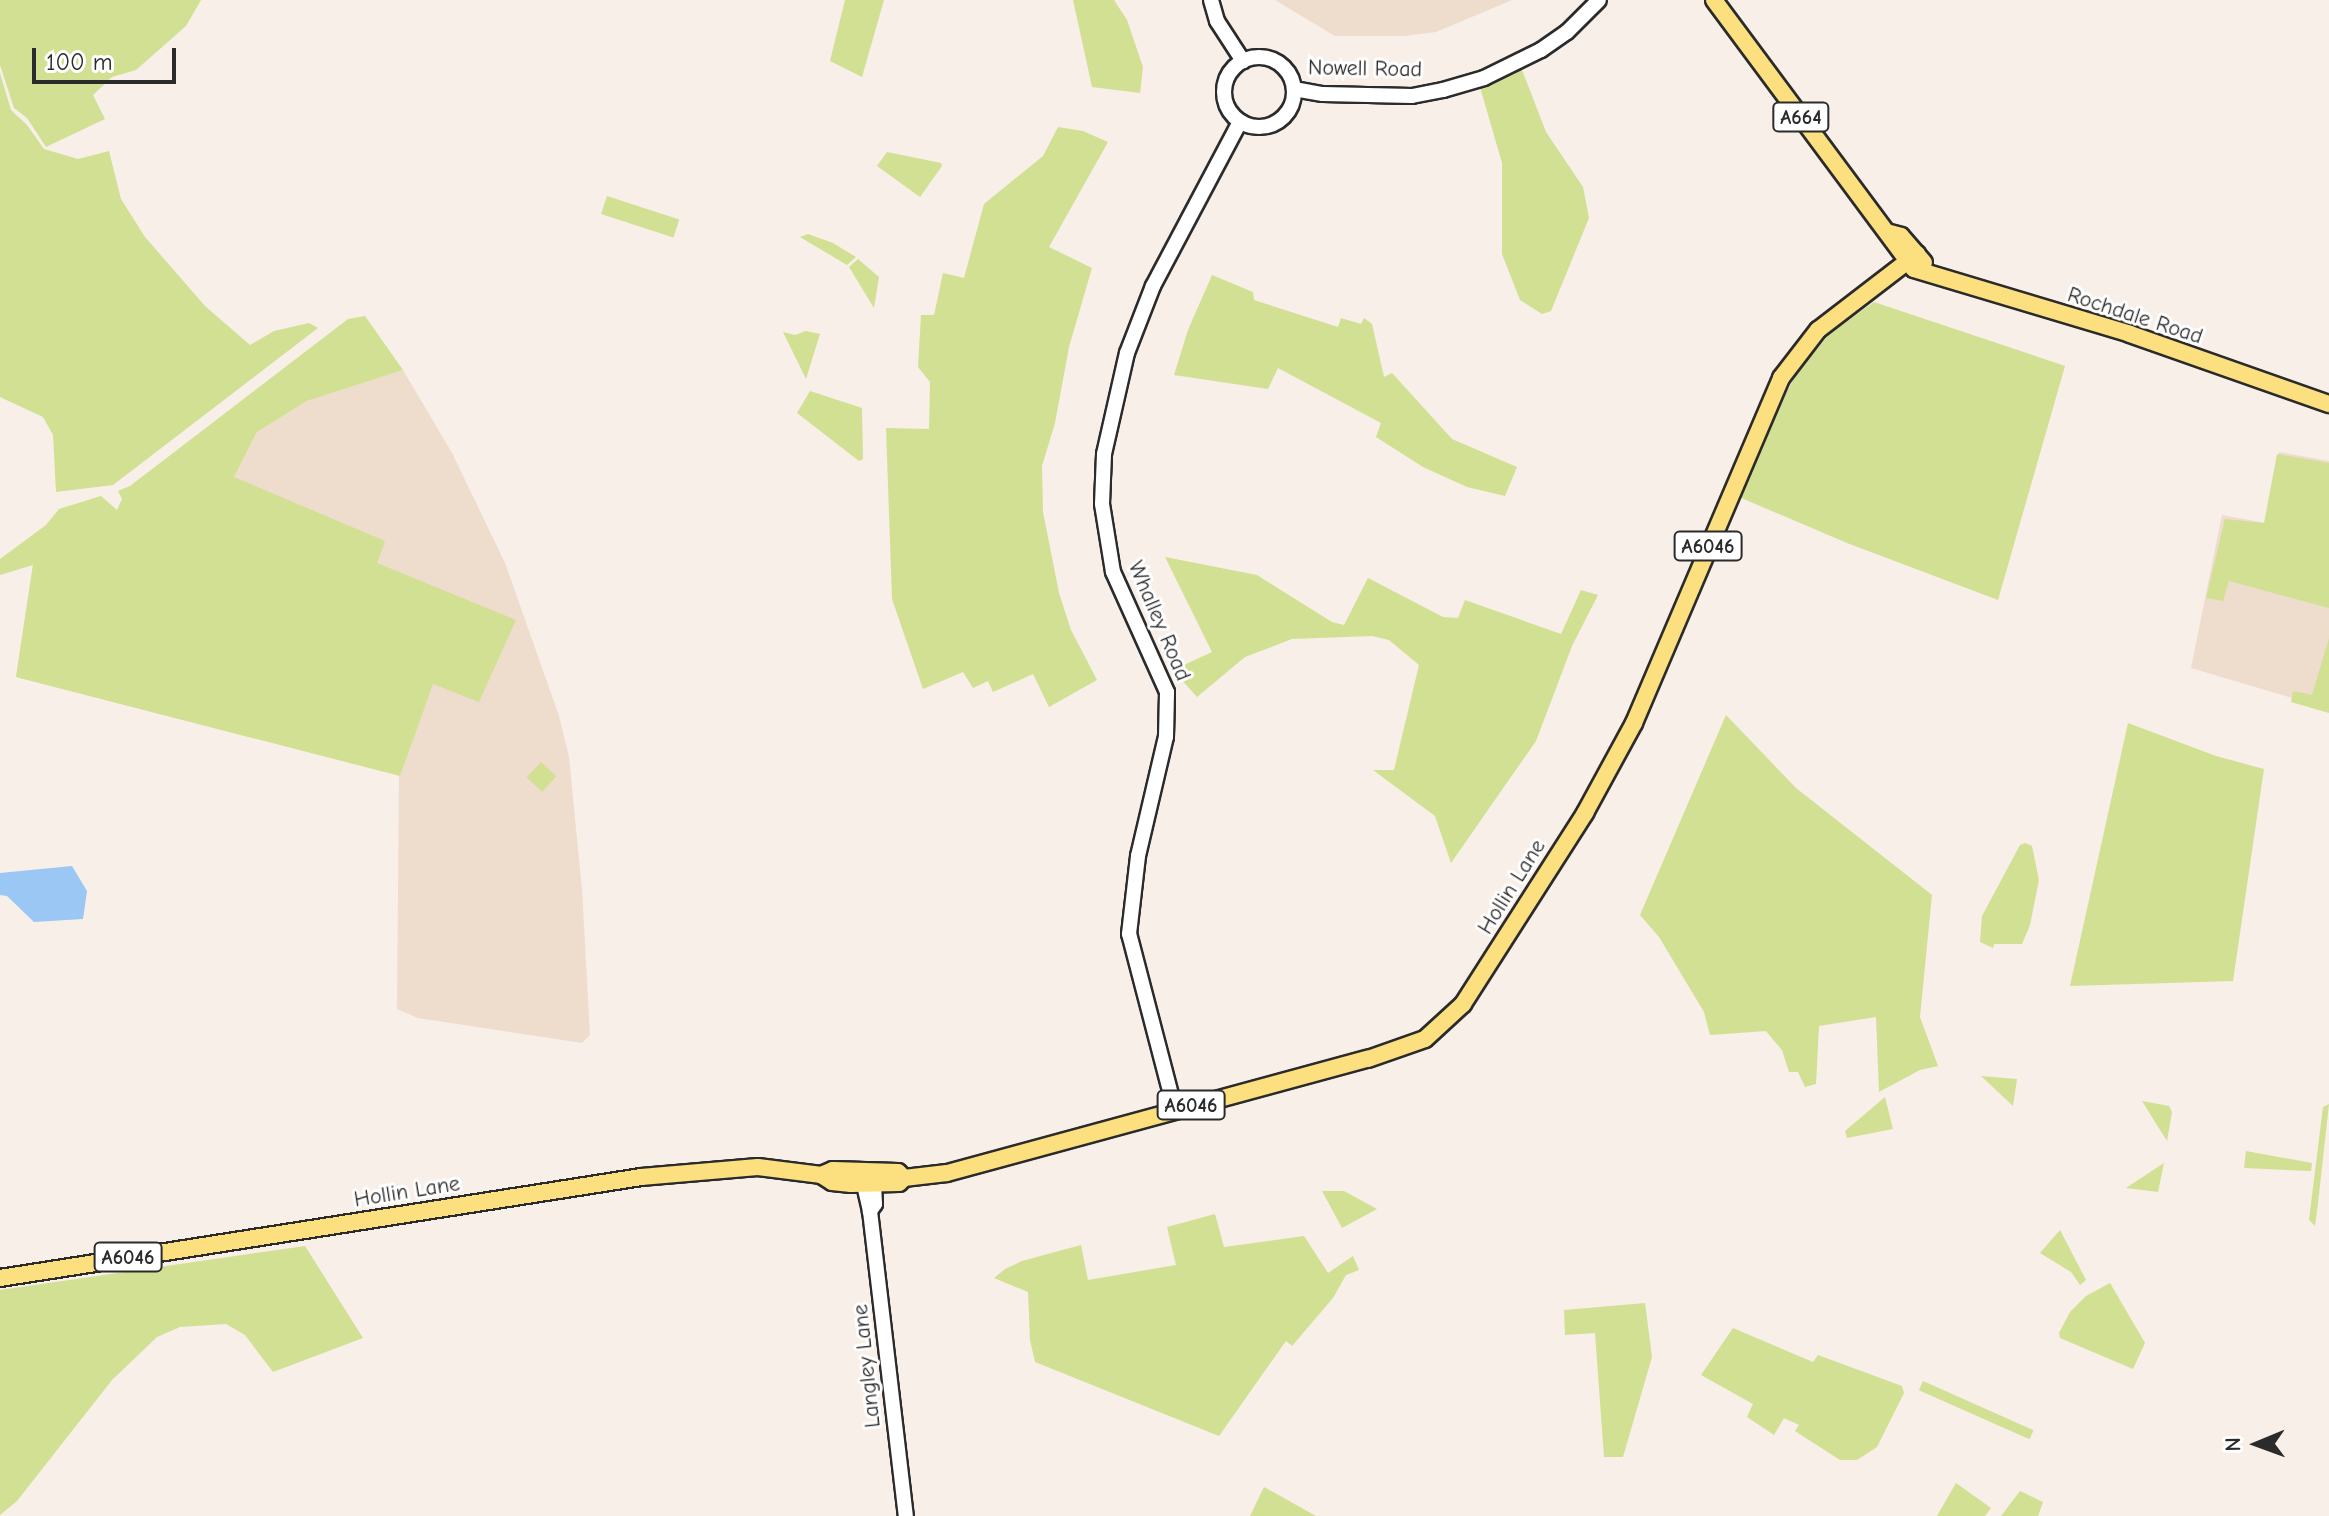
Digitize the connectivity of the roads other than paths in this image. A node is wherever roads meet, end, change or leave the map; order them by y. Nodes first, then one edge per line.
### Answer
1 (1211, 0) edge
2 (1599, 0) edge
3 (1714, 0) edge
4 (1243, 61) junction
5 (1294, 89) junction
6 (1240, 122) junction
7 (1917, 263) junction
8 (2329, 404) edge
9 (1175, 1110) junction
10 (869, 1181) junction
11 (0, 1278) edge
12 (906, 1516) edge

1 - 4 street
2 - 5 street, Nowell Road
3 - 7 main road, A664
4 - 5 street
4 - 6 street
5 - 6 street
6 - 9 street, Whalley Road
7 - 8 main road, Rochdale Road
7 - 9 main road, Hollin Lane / A6046
9 - 10 main road, Hollin Lane / A6046
10 - 11 main road, Hollin Lane / A6046
10 - 12 street, Langley Lane

